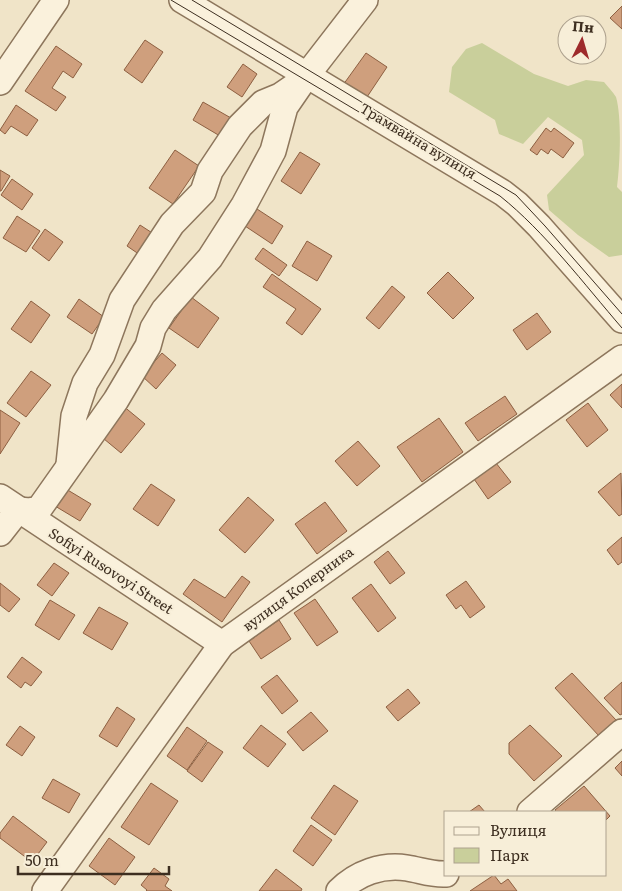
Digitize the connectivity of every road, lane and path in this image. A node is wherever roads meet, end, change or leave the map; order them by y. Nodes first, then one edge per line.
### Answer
1 (56, 0) edge
2 (182, 0) edge
3 (365, 0) edge
4 (305, 78) junction
5 (0, 82) edge
6 (622, 320) edge
7 (622, 358) edge
8 (68, 467) junction
9 (9, 504) edge
10 (0, 533) edge
11 (222, 644) junction
12 (622, 732) edge
13 (531, 811) edge
14 (444, 874) edge
15 (45, 891) edge
16 (339, 891) edge

1 - 5 street
2 - 4 street, Трамвайна вулиця
3 - 4 street
4 - 6 street, Трамвайна вулиця
4 - 8 street
4 - 8 street
7 - 11 street, вулиця Коперника
8 - 9 street
9 - 10 street
9 - 11 street, Sofiyi Rusovoyi Street
11 - 15 street, вулиця Коперника
12 - 13 street
14 - 16 street

